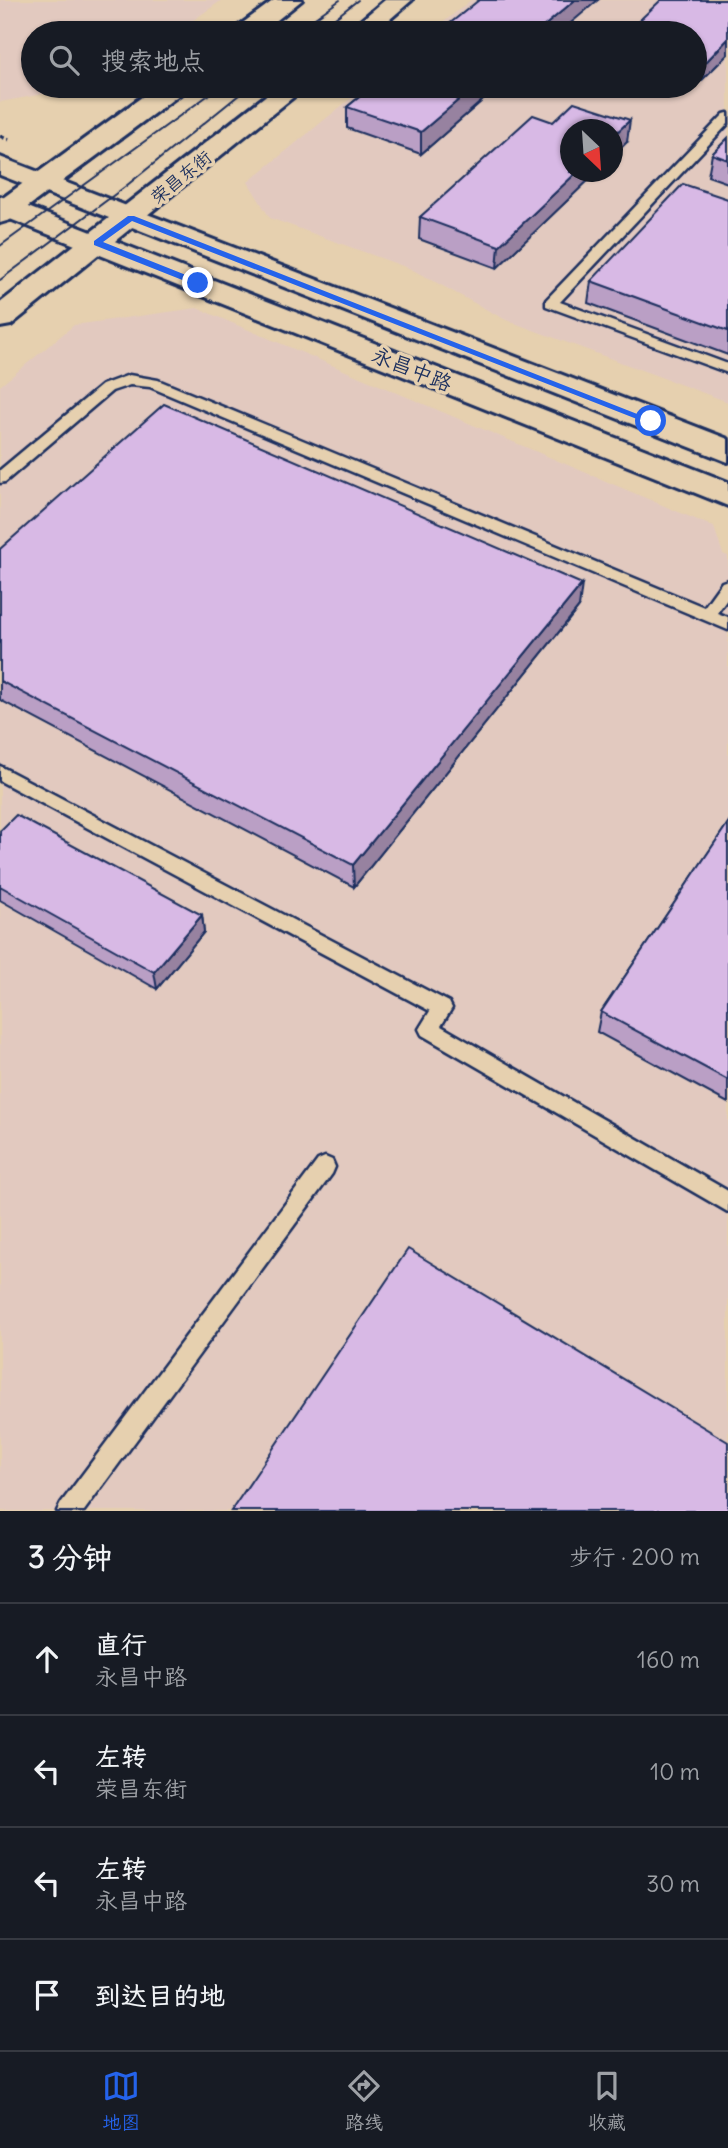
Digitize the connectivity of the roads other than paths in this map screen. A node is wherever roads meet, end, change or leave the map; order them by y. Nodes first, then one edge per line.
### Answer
1 (290, 0) edge
2 (400, 0) edge
3 (261, 21) edge
4 (374, 21) edge
5 (158, 98) edge
6 (279, 98) edge
7 (728, 117) edge
8 (0, 164) edge
9 (44, 182) junction
10 (3, 209) edge
11 (131, 217) junction
12 (97, 243) junction
13 (0, 318) edge
14 (728, 369) edge
15 (728, 451) edge
16 (0, 478) edge
17 (728, 495) edge
18 (728, 586) edge
19 (707, 615) junction
20 (728, 624) edge
21 (0, 773) edge
22 (326, 1167) dead end
23 (728, 1202) edge
24 (69, 1511) edge

1 - 3 street
2 - 4 street
5 - 9 street
6 - 11 street, 荣昌东街
7 - 14 lane
8 - 9 street, 永昌中路
9 - 10 street
9 - 11 street, 永昌中路
10 - 12 street, 永昌中路
11 - 12 street, 荣昌东街
11 - 15 street, 永昌中路
12 - 13 street, 荣昌东街
12 - 17 street, 永昌中路
16 - 19 lane
18 - 19 lane
19 - 20 lane
21 - 23 lane
22 - 24 lane

